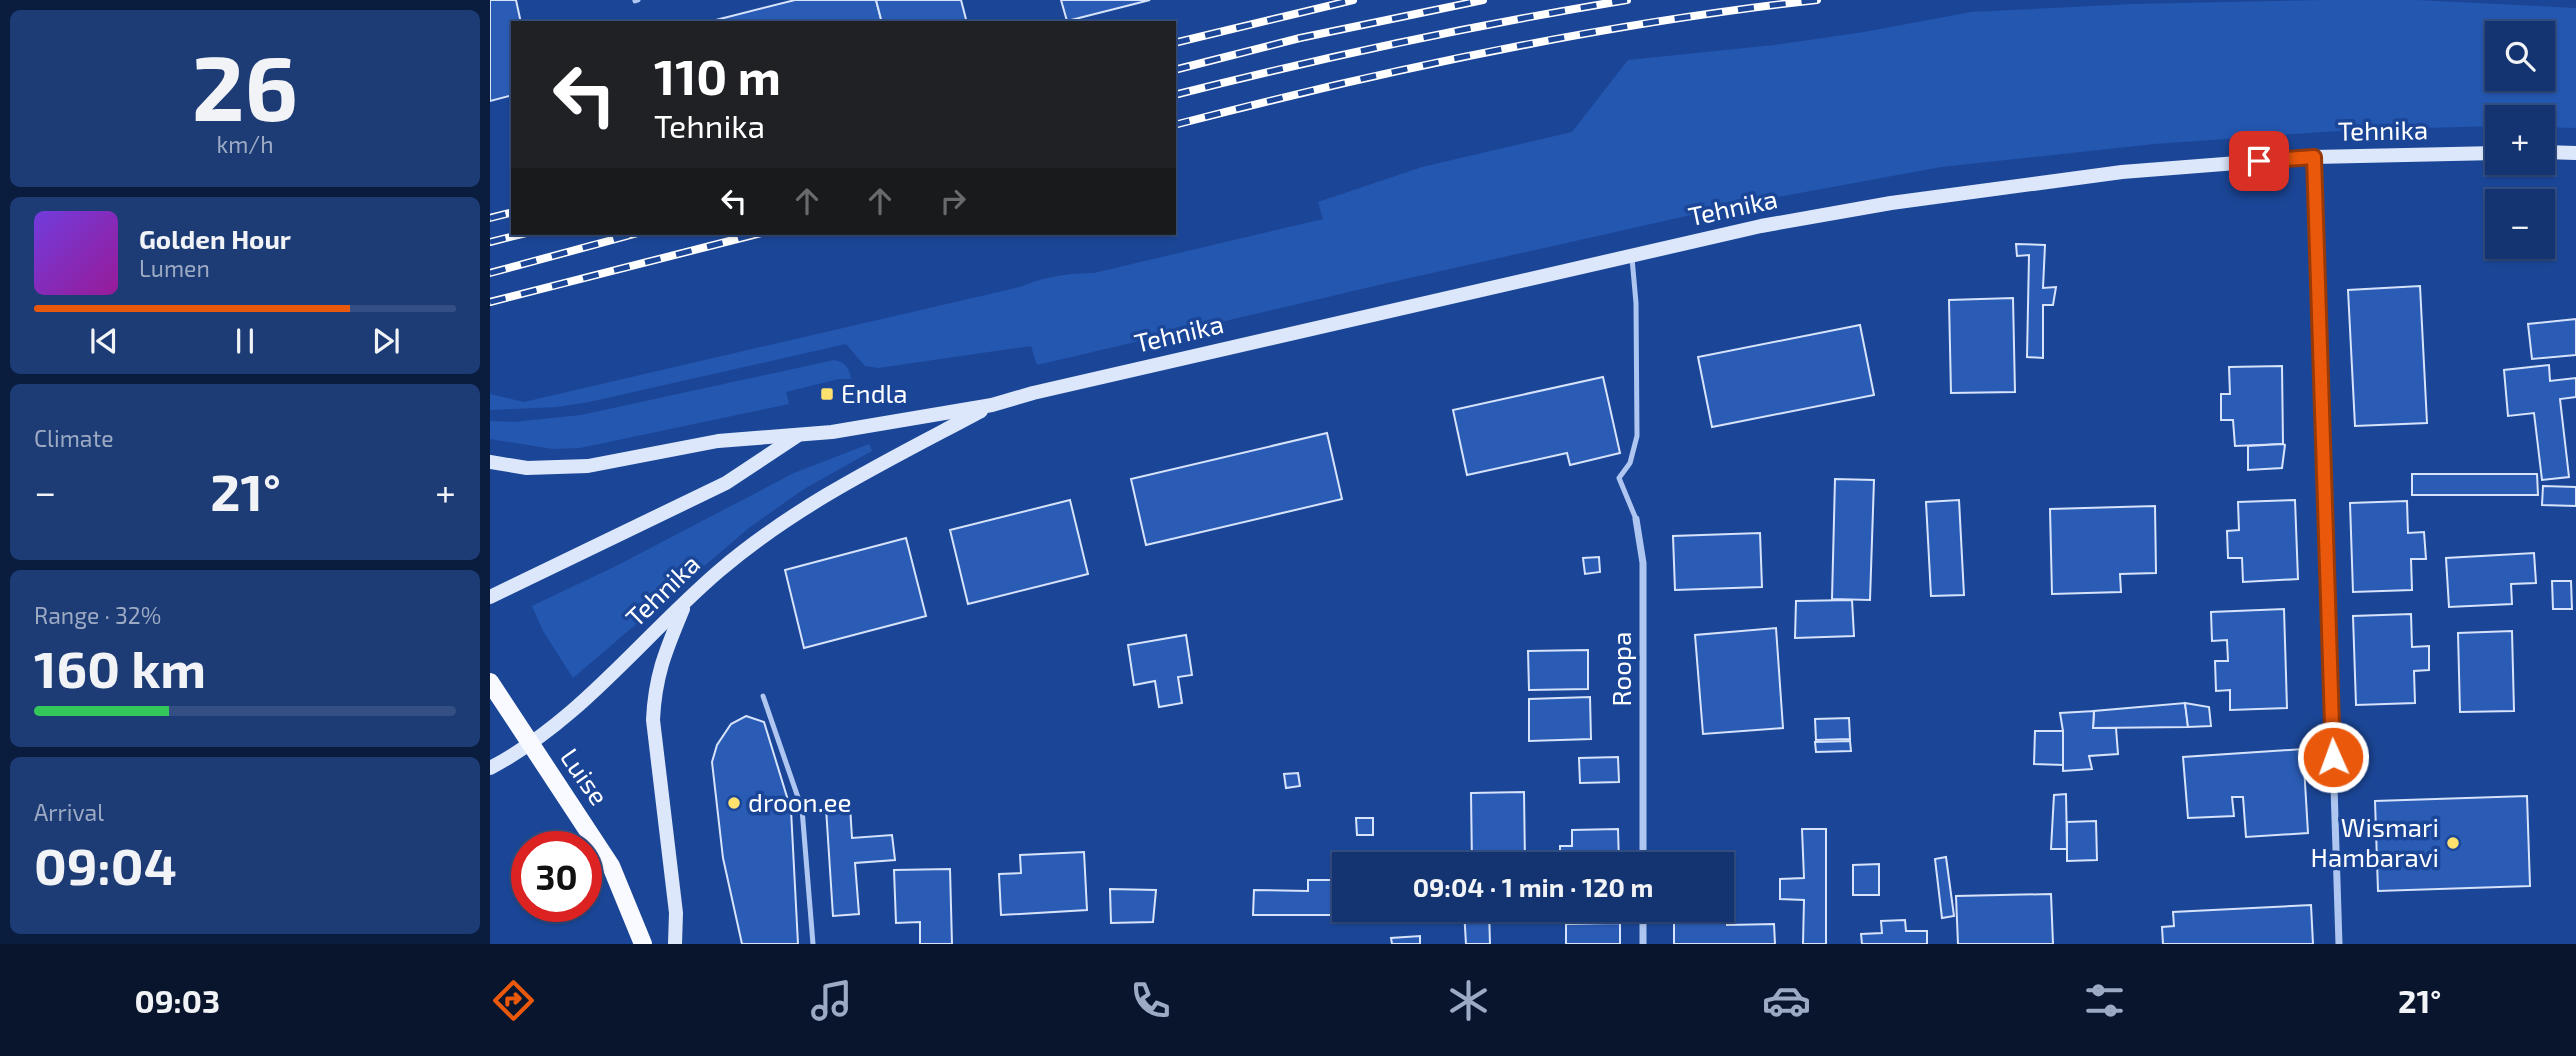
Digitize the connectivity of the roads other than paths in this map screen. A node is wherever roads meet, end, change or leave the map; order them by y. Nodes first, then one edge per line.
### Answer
1 (2555, 152) edge
2 (2485, 153) edge
3 (2576, 153) edge
4 (2314, 157) junction
5 (1632, 255) junction
6 (992, 405) junction
7 (799, 435) junction
8 (490, 462) edge
9 (1636, 519) joint
10 (490, 597) edge
11 (685, 604) junction
12 (490, 682) edge
13 (763, 696) dead end
14 (530, 744) junction
15 (490, 768) edge
16 (1643, 852) edge
17 (1643, 922) edge
18 (643, 944) edge
19 (675, 944) edge
20 (813, 944) edge
21 (1643, 944) edge
22 (2339, 944) edge

1 - 3 main road
2 - 4 main road, Tehnika
4 - 5 main road, Tehnika
4 - 22 street
5 - 6 main road, Tehnika
5 - 9 lane, Roopa
6 - 7 main road, Tehnika
6 - 11 main road, Tehnika
7 - 8 main road
7 - 10 main road, Tehnika
9 - 16 street, Roopa
11 - 14 main road, Tehnika
11 - 19 main road
12 - 14 main road, Luise
13 - 20 lane
14 - 15 main road, Tehnika
14 - 18 main road, Luise
17 - 21 street

